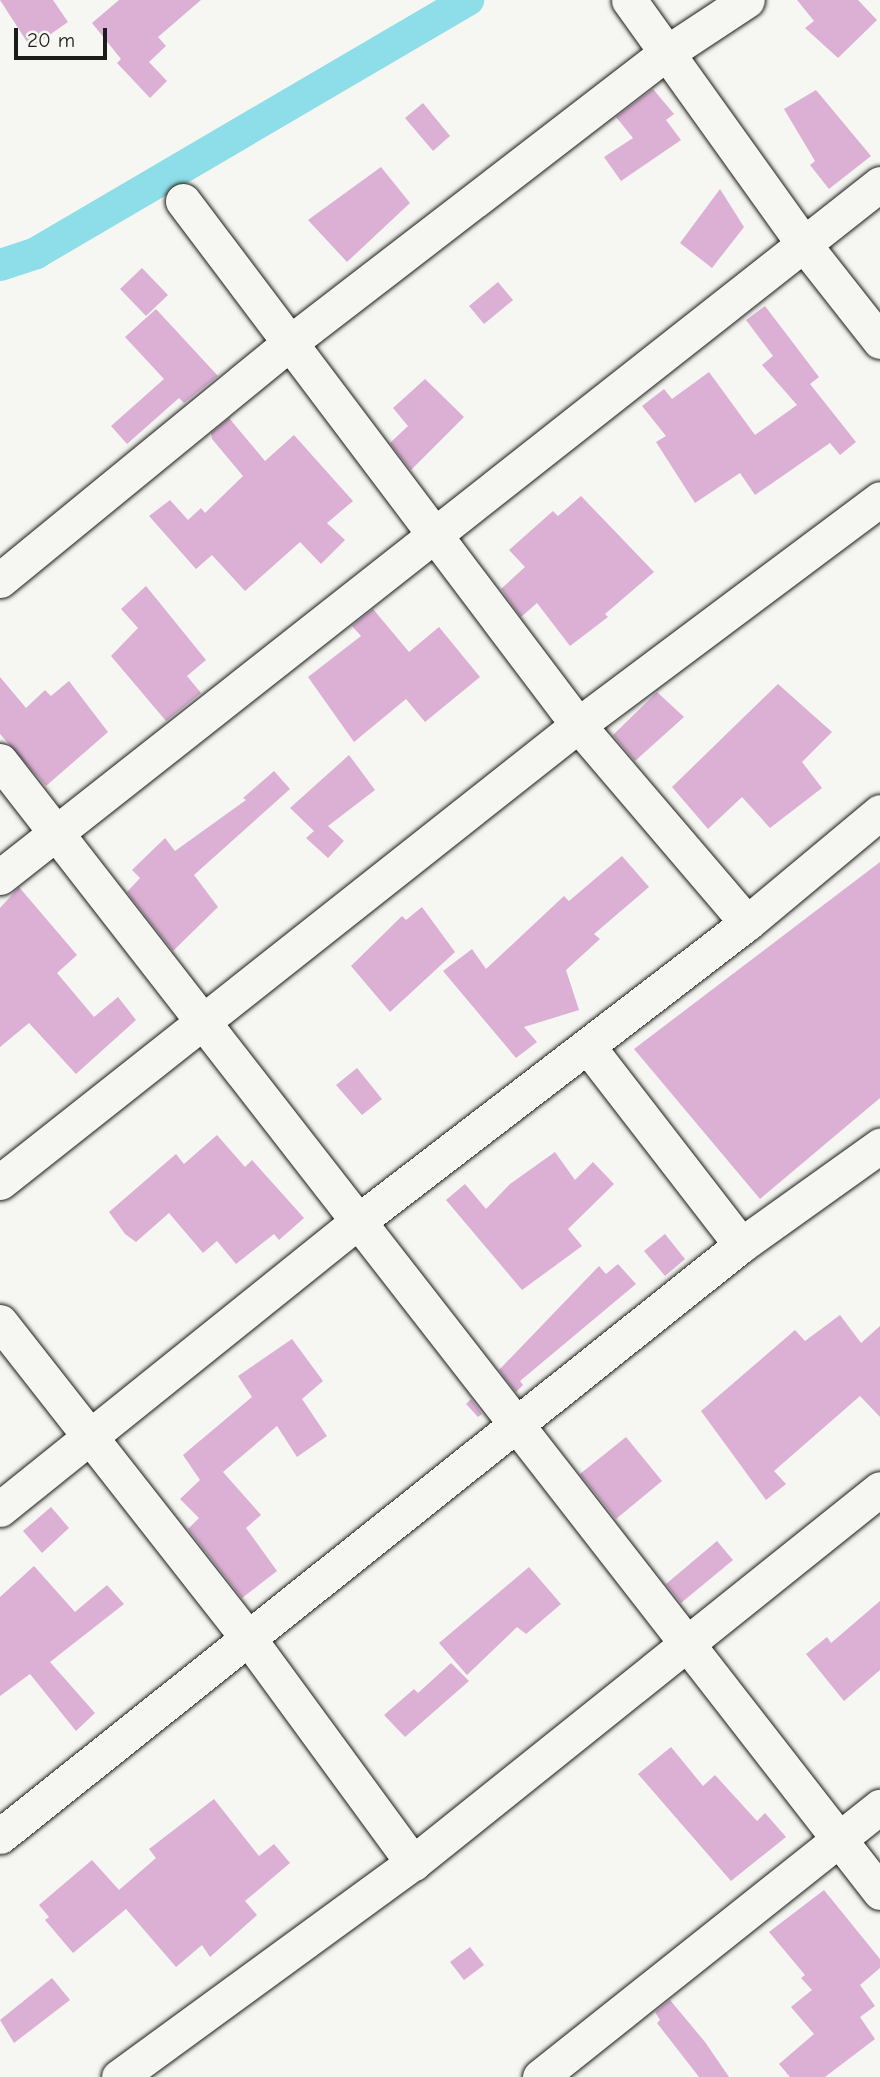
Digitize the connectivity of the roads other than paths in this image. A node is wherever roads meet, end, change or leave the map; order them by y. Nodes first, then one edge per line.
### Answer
1 (629, 0) edge
2 (747, 0) edge
3 (665, 54) junction
4 (880, 184) edge
5 (183, 201) dead end
6 (802, 242) junction
7 (292, 341) junction
8 (880, 341) edge
9 (880, 499) edge
10 (432, 535) junction
11 (0, 580) edge
12 (578, 725) junction
13 (0, 761) edge
14 (880, 812) edge
15 (56, 833) junction
16 (0, 877) edge
17 (747, 923) junction
18 (202, 1019) junction
19 (589, 1048) junction
20 (880, 1146) edge
21 (0, 1182) edge
22 (360, 1220) junction
23 (741, 1245) junction
24 (0, 1322) edge
25 (520, 1425) junction
26 (91, 1437) junction
27 (880, 1489) edge
28 (0, 1509) edge
29 (249, 1639) junction
30 (688, 1643) junction
31 (880, 1807) edge
32 (0, 1836) edge
33 (838, 1839) junction
34 (413, 1863) junction
35 (880, 1892) edge
36 (560, 2071) edge
37 (120, 2077) edge

1 - 3 street
2 - 3 street
3 - 6 street
3 - 7 street
4 - 6 street
5 - 7 street
6 - 8 street
6 - 10 street
7 - 10 street
7 - 11 street
9 - 12 street
10 - 12 street
10 - 15 street
12 - 17 street
12 - 18 street
13 - 15 street
14 - 17 street
15 - 16 street
15 - 18 street
17 - 19 street
18 - 21 street
18 - 22 street
19 - 22 street
19 - 23 street
20 - 23 street
22 - 25 street
22 - 26 street
23 - 25 street
24 - 26 street
25 - 29 street
25 - 30 street
26 - 28 street
26 - 29 street
27 - 30 street
29 - 32 street
29 - 34 street
30 - 33 street
30 - 34 street
31 - 33 street
33 - 35 street
33 - 36 street
34 - 37 street

